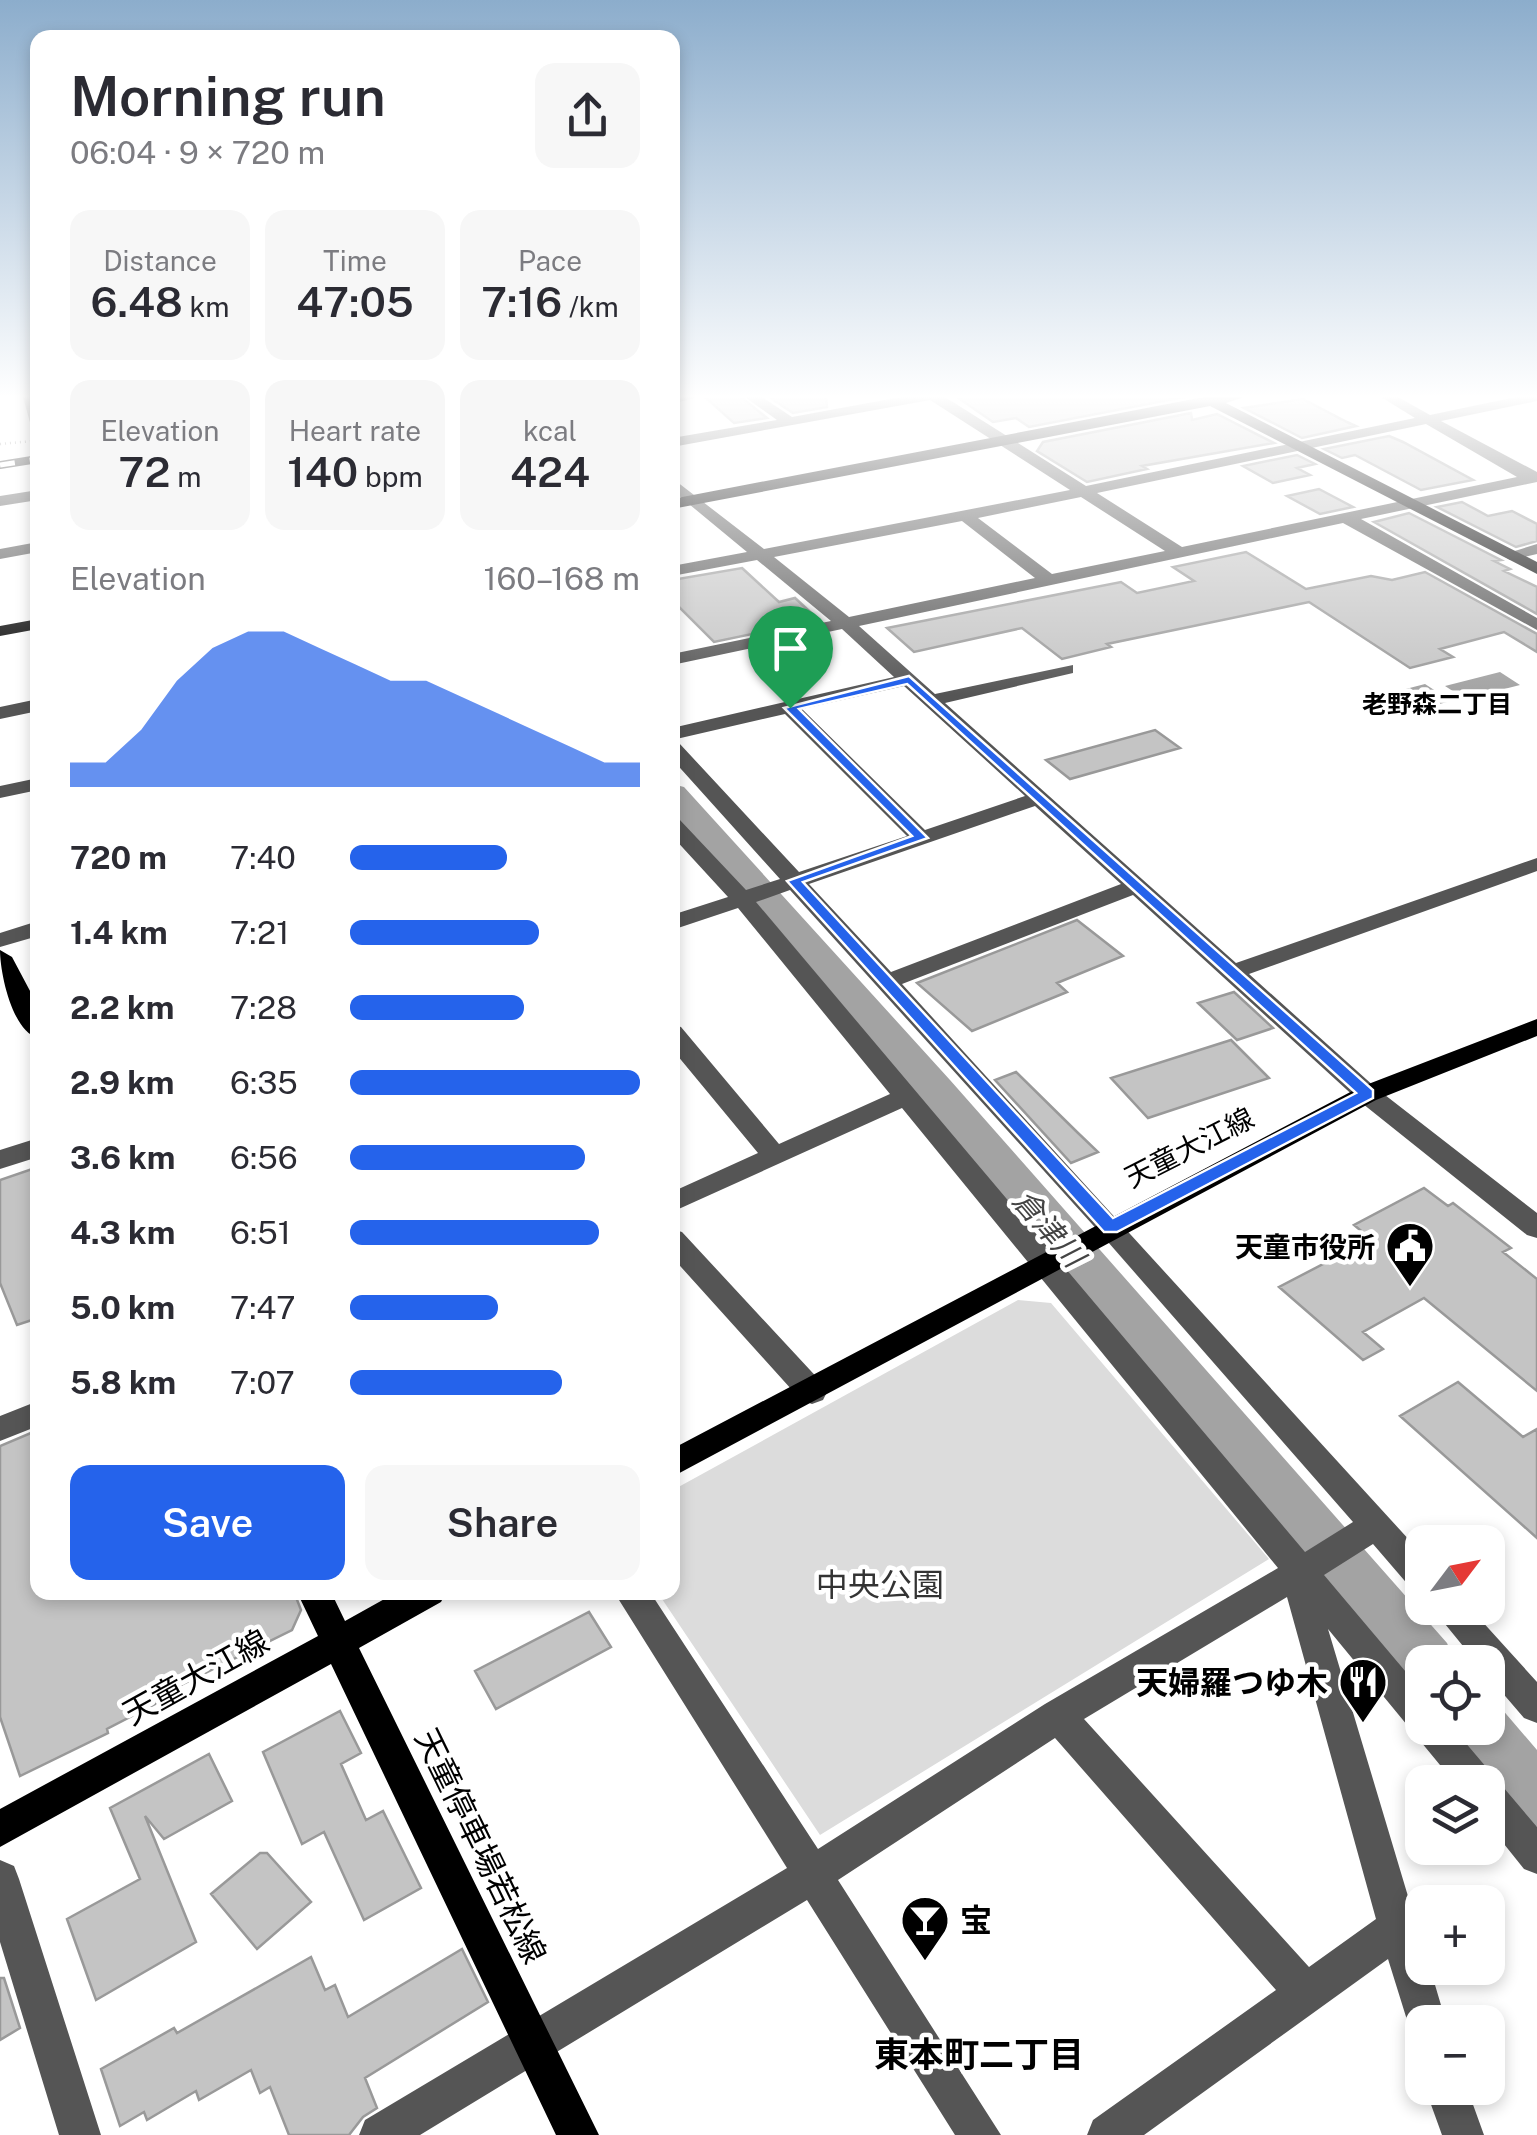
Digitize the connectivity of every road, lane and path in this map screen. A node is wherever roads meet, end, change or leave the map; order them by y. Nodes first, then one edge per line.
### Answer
1 (26, 497) edge
2 (690, 497) edge
3 (712, 497) edge
4 (1056, 497) edge
5 (1092, 497) edge
6 (1395, 497) edge
7 (1445, 497) edge
8 (0, 500) edge
9 (694, 500) junction
10 (680, 503) edge
11 (1410, 504) junction
12 (965, 516) junction
13 (1346, 518) junction
14 (30, 548) edge
15 (1537, 549) edge
16 (1180, 552) junction
17 (0, 554) edge
18 (1510, 555) junction
19 (762, 556) junction
20 (680, 569) edge
21 (1537, 569) edge
22 (1050, 581) junction
23 (846, 624) junction
24 (30, 625) edge
25 (1537, 625) edge
26 (0, 631) edge
27 (680, 658) edge
28 (1066, 669) dead end
29 (909, 680) junction
30 (932, 701) junction
31 (30, 707) edge
32 (790, 708) junction
33 (0, 713) edge
34 (680, 732) edge
35 (680, 757) edge
36 (30, 786) edge
37 (0, 792) edge
38 (1038, 798) junction
39 (680, 832) edge
40 (921, 838) junction
41 (1537, 864) edge
42 (785, 884) junction
43 (1135, 886) junction
44 (742, 899) junction
45 (680, 919) edge
46 (30, 931) edge
47 (0, 940) edge
48 (0, 957) edge
49 (1230, 973) junction
50 (887, 982) junction
51 (30, 1015) edge
52 (1537, 1027) edge
53 (680, 1042) edge
54 (1367, 1094) junction
55 (904, 1097) junction
56 (30, 1150) edge
57 (774, 1156) junction
58 (0, 1160) edge
59 (680, 1199) edge
60 (1537, 1228) edge
61 (1104, 1231) junction
62 (680, 1247) edge
63 (1044, 1265) junction
64 (812, 1392) junction
65 (30, 1416) edge
66 (0, 1429) edge
67 (680, 1460) edge
68 (1376, 1525) junction
69 (1405, 1558) edge
70 (1306, 1567) junction
71 (318, 1600) edge
72 (414, 1600) edge
73 (636, 1600) edge
74 (1464, 1625) edge
75 (338, 1641) junction
76 (1405, 1695) edge
77 (1537, 1707) edge
78 (1058, 1716) junction
79 (1446, 1745) edge
80 (1463, 1765) edge
81 (1505, 1817) edge
82 (0, 1829) edge
83 (1537, 1856) edge
84 (812, 1875) junction
85 (0, 1880) edge
86 (1396, 1928) junction
87 (1304, 1992) junction
88 (1421, 2005) edge
89 (531, 2041) junction
90 (1452, 2105) edge
91 (80, 2135) edge
92 (380, 2135) edge
93 (578, 2135) edge
94 (980, 2135) edge
95 (1108, 2135) edge
96 (1463, 2135) edge

1 - 8 street
2 - 9 street
3 - 9 main road
4 - 12 street
5 - 16 street
6 - 11 main road
7 - 11 street
9 - 10 main road
9 - 19 street
11 - 13 street
11 - 18 main road
12 - 19 street
12 - 22 street
13 - 16 street
13 - 25 street
14 - 17 street
15 - 18 street
16 - 22 street
18 - 21 main road
19 - 20 street
19 - 23 street
22 - 23 street
23 - 27 street
23 - 29 street
24 - 26 main road
28 - 30 street
29 - 30 street
29 - 32 street
30 - 38 street
31 - 33 street
32 - 34 street
32 - 40 street
35 - 42 street
36 - 37 street
38 - 40 street
38 - 43 street
39 - 44 street
40 - 42 street
41 - 49 street
42 - 44 street
42 - 50 street
43 - 49 street
43 - 50 street
44 - 45 street
44 - 55 street
46 - 47 street
48 - 51 main road
49 - 54 street
50 - 61 street
52 - 54 main road, 天童大江線
53 - 57 street
54 - 60 street
54 - 61 main road, 天童大江線
55 - 57 street
55 - 63 street
56 - 58 street
57 - 59 street
61 - 63 main road, 天童大江線
61 - 68 street
62 - 64 street
63 - 64 main road, 天童大江線
63 - 70 street
64 - 67 main road, 天童大江線
65 - 66 street
68 - 69 street
68 - 70 street
70 - 76 street
70 - 78 street
70 - 86 street
71 - 75 main road, 天童停車場若松線
72 - 75 main road, 天童大江線
73 - 84 street
74 - 77 street
75 - 82 main road, 天童大江線
75 - 89 main road, 天童停車場若松線
78 - 84 street
78 - 87 street
79 - 80 street
81 - 83 street
84 - 89 street
84 - 94 street
85 - 91 street
86 - 87 street
86 - 88 street
87 - 95 street
89 - 92 street
89 - 93 main road, 天童停車場若松線
90 - 96 street

